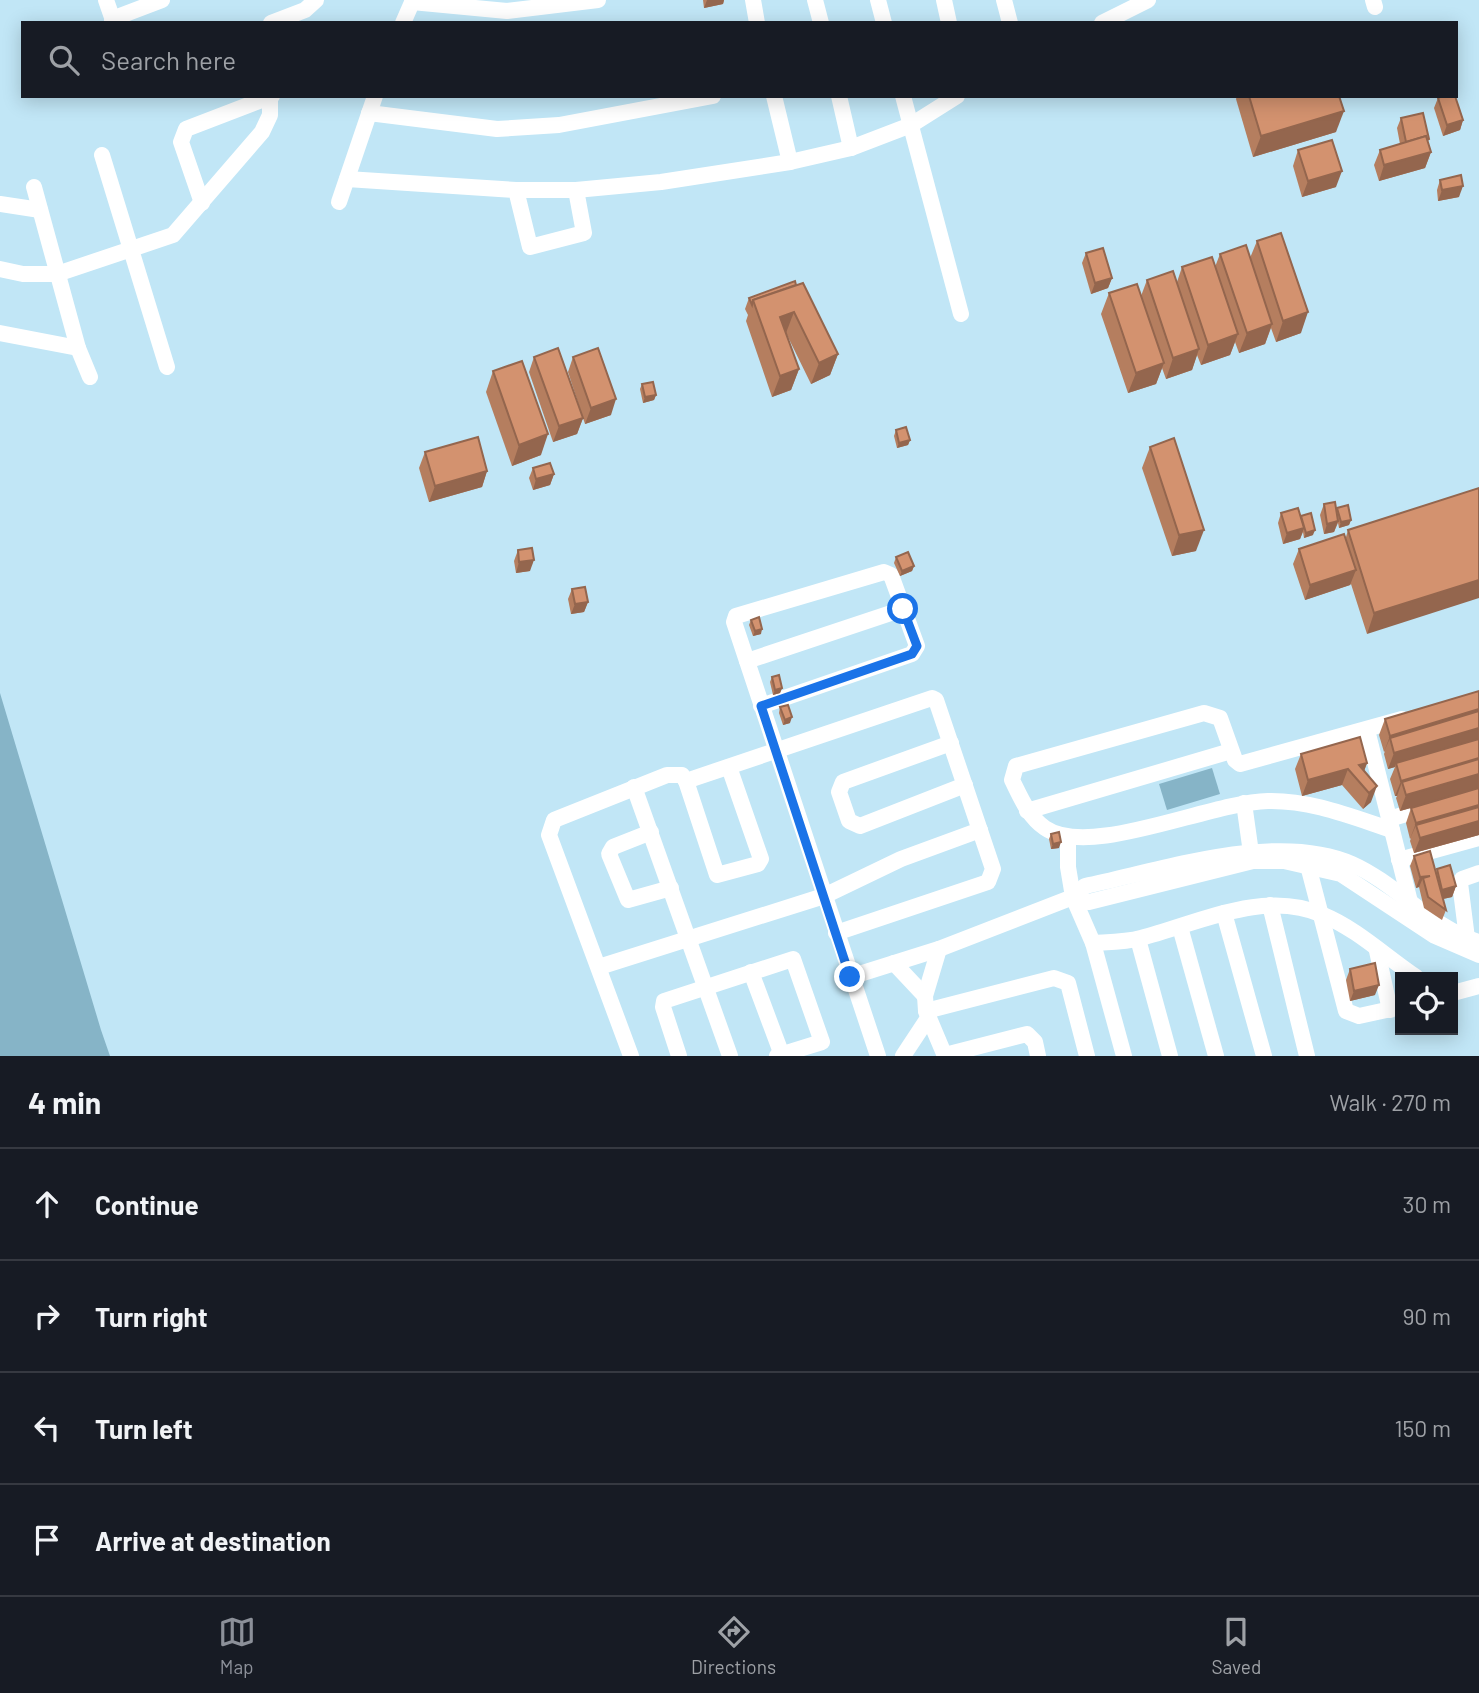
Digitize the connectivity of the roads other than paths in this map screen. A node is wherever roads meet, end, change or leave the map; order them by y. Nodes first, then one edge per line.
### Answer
1 (106, 0) edge
2 (162, 0) edge
3 (598, 0) edge
4 (753, 0) edge
5 (816, 0) edge
6 (878, 0) edge
7 (944, 0) edge
8 (1004, 0) edge
9 (1148, 0) edge
10 (413, 1) edge
11 (310, 11) edge
12 (113, 21) edge
13 (278, 21) edge
14 (404, 21) edge
15 (757, 21) edge
16 (821, 21) edge
17 (883, 21) edge
18 (949, 21) edge
19 (1009, 21) edge
20 (1106, 21) edge
21 (268, 98) edge
22 (271, 98) edge
23 (374, 98) edge
24 (702, 98) edge
25 (774, 98) edge
26 (839, 98) edge
27 (904, 98) edge
28 (954, 98) edge
29 (369, 113) junction
30 (911, 125) junction
31 (851, 148) junction
32 (102, 155) dead end
33 (790, 162) junction
34 (347, 179) junction
35 (34, 187) dead end
36 (516, 190) junction
37 (576, 190) junction
38 (339, 202) dead end
39 (202, 203) junction
40 (0, 204) edge
41 (40, 210) junction
42 (131, 248) junction
43 (0, 269) edge
44 (57, 274) junction
45 (961, 314) dead end
46 (0, 333) edge
47 (78, 348) junction
48 (167, 366) dead end
49 (90, 377) dead end
50 (903, 609) junction
51 (747, 661) junction
52 (761, 706) junction
53 (1417, 715) edge
54 (1367, 730) junction
55 (951, 743) junction
56 (776, 751) junction
57 (1231, 751) junction
58 (729, 767) junction
59 (686, 781) junction
60 (965, 785) junction
61 (634, 787) junction
62 (1244, 803) junction
63 (1440, 804) edge
64 (1027, 811) junction
65 (1391, 825) junction
66 (980, 830) junction
67 (650, 832) junction
68 (1068, 838) junction
69 (1479, 838) edge
70 (1252, 856) junction
71 (1306, 858) junction
72 (1399, 860) junction
73 (1479, 873) edge
74 (671, 888) junction
75 (824, 896) junction
76 (1073, 897) junction
77 (1462, 897) junction
78 (1409, 901) junction
79 (1479, 901) edge
80 (1270, 905) junction
81 (1224, 913) junction
82 (1321, 914) junction
83 (1414, 919) junction
84 (1180, 927) junction
85 (836, 933) junction
86 (689, 939) junction
87 (1138, 939) junction
88 (1093, 943) junction
89 (1473, 947) edge
90 (939, 949) junction
91 (1377, 951) junction
92 (894, 963) junction
93 (599, 967) junction
94 (751, 972) junction
95 (1408, 972) edge
96 (850, 977) junction
97 (1479, 986) edge
98 (706, 987) junction
99 (1458, 992) edge
100 (926, 1008) junction
101 (1395, 1008) edge
102 (779, 1055) edge
103 (945, 1055) edge
104 (631, 1056) edge
105 (679, 1056) edge
106 (730, 1056) edge
107 (878, 1056) edge
108 (903, 1056) edge
109 (1038, 1056) edge
110 (1087, 1056) edge
111 (1124, 1056) edge
112 (1170, 1056) edge
113 (1216, 1056) edge
114 (1264, 1056) edge
115 (1307, 1056) edge

1 - 12 street
2 - 12 street
3 - 10 street
4 - 15 street
5 - 16 street
6 - 17 street
7 - 18 street
8 - 19 street
9 - 20 street
10 - 14 street
11 - 13 street
21 - 39 street
22 - 39 street
23 - 29 street
24 - 29 street
25 - 33 street
26 - 31 street
27 - 30 street
28 - 30 street
29 - 34 street
30 - 31 street
30 - 45 street
31 - 33 street
32 - 42 street
33 - 37 street
34 - 36 street
34 - 38 street
35 - 41 street
36 - 37 street
36 - 37 street
39 - 42 street
40 - 41 street
41 - 44 street
42 - 44 street
42 - 48 street
43 - 44 street
44 - 47 street
46 - 47 street
47 - 49 street
50 - 51 street
50 - 51 street
50 - 52 street
51 - 52 street
52 - 56 street
53 - 54 street
54 - 57 street
54 - 65 street
55 - 56 street
55 - 60 street
55 - 60 street
56 - 58 street
56 - 75 street
57 - 64 street
57 - 64 street
58 - 59 street
58 - 59 street
59 - 61 street
60 - 66 street
61 - 67 street
61 - 93 street
62 - 65 street
62 - 68 street
62 - 70 street
63 - 65 street
64 - 68 street
65 - 72 street
66 - 75 street
66 - 85 street
67 - 74 street
67 - 74 street
68 - 76 street
69 - 72 street
70 - 71 street
70 - 76 street
71 - 78 street
71 - 82 street
71 - 83 street
72 - 78 street
73 - 77 street
74 - 86 street
75 - 85 street
75 - 86 street
76 - 88 street
76 - 90 street
77 - 79 street
77 - 89 street
78 - 83 street
78 - 89 street
80 - 81 street
80 - 82 street
80 - 115 street
81 - 84 street
81 - 114 street
82 - 91 street
82 - 101 street
83 - 89 street
84 - 87 street
84 - 113 street
85 - 96 street
86 - 93 street
86 - 98 street
87 - 88 street
87 - 112 street
88 - 111 street
90 - 92 street
90 - 100 street
91 - 95 street
91 - 101 street
92 - 96 street
92 - 100 street
93 - 104 street
94 - 98 street
94 - 102 street
94 - 102 street
96 - 107 street
97 - 99 street
98 - 105 street
98 - 106 street
100 - 103 street
100 - 108 street
100 - 110 street
103 - 109 street

